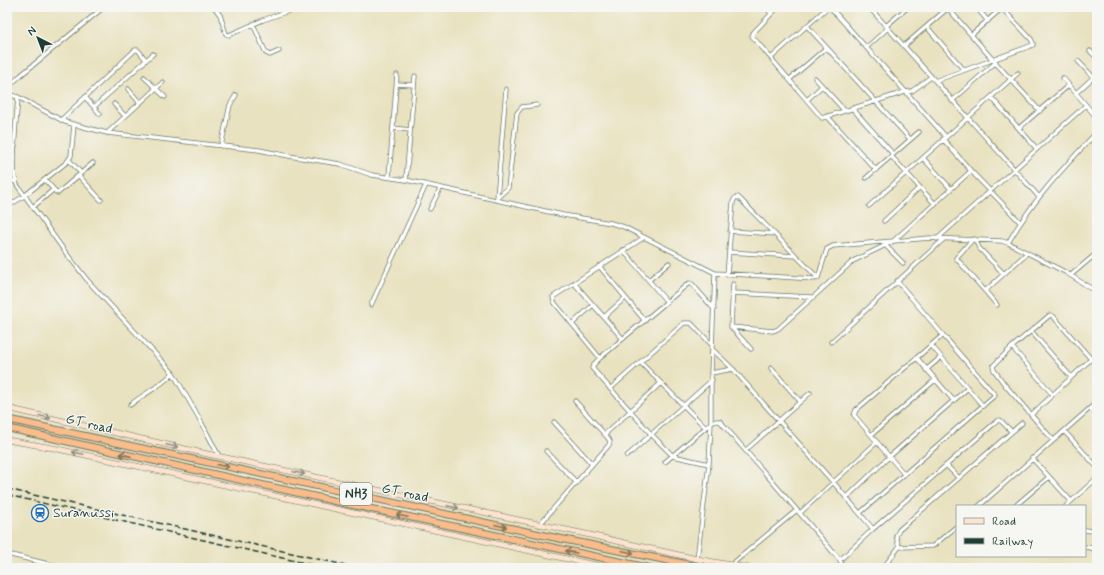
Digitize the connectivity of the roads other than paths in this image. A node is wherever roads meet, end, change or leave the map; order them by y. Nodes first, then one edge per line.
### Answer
1 (104, 7) edge
2 (214, 7) edge
3 (300, 7) edge
4 (765, 7) edge
5 (778, 7) edge
6 (829, 7) edge
7 (870, 7) edge
8 (908, 7) edge
9 (948, 7) edge
10 (976, 7) edge
11 (1002, 8) edge
12 (771, 13) junction
13 (988, 21) junction
14 (252, 24) junction
15 (807, 26) junction
16 (887, 27) junction
17 (927, 27) junction
18 (971, 34) junction
19 (904, 46) junction
20 (867, 47) junction
21 (826, 48) junction
22 (279, 51) dead end
23 (1090, 51) dead end
24 (153, 54) dead end
25 (771, 58) junction
26 (1097, 58) edge
27 (146, 60) junction
28 (994, 61) junction
29 (1078, 61) dead end
30 (964, 70) junction
31 (1018, 73) dead end
32 (1097, 74) edge
33 (398, 75) dead end
34 (415, 76) dead end
35 (144, 77) dead end
36 (931, 77) junction
37 (1093, 77) junction
38 (815, 78) dead end
39 (1062, 78) dead end
40 (790, 79) junction
41 (1010, 79) junction
42 (935, 81) junction
43 (163, 82) dead end
44 (397, 84) junction
45 (414, 84) junction
46 (1069, 85) junction
47 (822, 86) junction
48 (7, 88) edge
49 (156, 88) junction
50 (128, 89) dead end
51 (506, 89) dead end
52 (906, 92) junction
53 (1076, 93) junction
54 (7, 94) edge
55 (236, 95) dead end
56 (18, 97) junction
57 (85, 97) junction
58 (165, 97) dead end
59 (991, 97) junction
60 (807, 100) junction
61 (875, 101) junction
62 (952, 101) junction
63 (140, 103) junction
64 (114, 104) dead end
65 (537, 105) dead end
66 (1086, 105) junction
67 (94, 107) junction
68 (852, 108) junction
69 (844, 110) junction
70 (1040, 111) junction
71 (1097, 111) edge
72 (100, 114) dead end
73 (1093, 114) junction
74 (125, 116) junction
75 (827, 116) junction
76 (967, 118) junction
77 (1097, 118) edge
78 (61, 120) junction
79 (74, 125) junction
80 (393, 128) junction
81 (1019, 128) junction
82 (410, 130) junction
83 (919, 132) dead end
84 (1097, 132) edge
85 (107, 133) junction
86 (945, 138) junction
87 (910, 139) junction
88 (15, 146) junction
89 (221, 146) junction
90 (1037, 149) junction
91 (7, 150) edge
92 (892, 155) junction
93 (923, 158) junction
94 (69, 160) junction
95 (93, 163) dead end
96 (876, 170) junction
97 (1014, 170) junction
98 (971, 172) junction
99 (906, 173) junction
100 (80, 174) junction
101 (389, 177) junction
102 (866, 178) dead end
103 (45, 180) junction
104 (406, 180) junction
105 (15, 181) junction
106 (7, 182) edge
107 (426, 185) junction
108 (920, 188) junction
109 (440, 189) junction
110 (951, 189) junction
111 (53, 190) junction
112 (990, 191) junction
113 (24, 196) junction
114 (1039, 197) junction
115 (101, 200) dead end
116 (497, 200) junction
117 (935, 204) junction
118 (869, 206) dead end
119 (7, 207) edge
120 (33, 207) junction
121 (430, 209) dead end
122 (884, 221) dead end
123 (1020, 222) junction
124 (730, 231) junction
125 (775, 234) junction
126 (643, 238) junction
127 (938, 238) junction
128 (944, 239) junction
129 (974, 240) junction
130 (892, 242) junction
131 (1008, 243) junction
132 (885, 245) junction
133 (623, 250) junction
134 (729, 252) junction
135 (1027, 253) junction
136 (1097, 254) edge
137 (796, 256) junction
138 (669, 263) dead end
139 (903, 263) dead end
140 (599, 266) junction
141 (715, 273) junction
142 (1004, 274) junction
143 (727, 275) junction
144 (1071, 276) junction
145 (818, 278) junction
146 (649, 280) junction
147 (897, 282) junction
148 (574, 283) junction
149 (733, 284) dead end
150 (985, 291) junction
151 (1097, 292) edge
152 (733, 293) junction
153 (812, 297) junction
154 (625, 298) junction
155 (668, 302) junction
156 (371, 305) dead end
157 (593, 305) junction
158 (997, 306) dead end
159 (714, 309) junction
160 (604, 318) junction
161 (645, 321) junction
162 (572, 324) junction
163 (732, 327) junction
164 (1031, 331) junction
165 (943, 335) junction
166 (623, 340) junction
167 (831, 342) dead end
168 (931, 345) junction
169 (712, 347) junction
170 (1012, 347) junction
171 (751, 349) dead end
172 (941, 357) junction
173 (600, 358) junction
174 (917, 358) junction
175 (1091, 359) junction
176 (640, 362) junction
177 (1097, 362) edge
178 (771, 368) dead end
179 (733, 369) junction
180 (926, 370) junction
181 (173, 373) junction
182 (711, 373) junction
183 (1071, 377) junction
184 (712, 380) junction
185 (935, 380) junction
186 (661, 383) junction
187 (968, 388) junction
188 (610, 389) junction
189 (810, 393) dead end
190 (1052, 394) junction
191 (574, 401) dead end
192 (954, 401) junction
193 (800, 402) junction
194 (1097, 402) edge
195 (130, 405) dead end
196 (684, 405) junction
197 (983, 406) junction
198 (7, 408) edge
199 (1091, 408) junction
200 (630, 411) junction
201 (1097, 414) edge
202 (1031, 415) junction
203 (7, 418) edge
204 (779, 421) junction
205 (554, 422) dead end
206 (1022, 422) dead end
207 (711, 423) junction
208 (7, 428) edge
209 (706, 428) junction
210 (1064, 431) junction
211 (1011, 432) junction
212 (605, 434) junction
213 (651, 434) junction
214 (871, 436) junction
215 (7, 440) edge
216 (1053, 440) junction
217 (877, 442) junction
218 (746, 450) junction
219 (546, 451) dead end
220 (219, 456) junction
221 (627, 456) dead end
222 (673, 456) junction
223 (889, 457) junction
224 (1032, 458) junction
225 (665, 462) dead end
226 (592, 464) junction
227 (709, 464) junction
228 (946, 465) junction
229 (1097, 467) edge
230 (904, 474) junction
231 (1049, 476) junction
232 (959, 478) junction
233 (1097, 478) edge
234 (833, 482) junction
235 (577, 483) junction
236 (847, 497) junction
237 (1071, 501) junction
238 (980, 505) edge
239 (1016, 505) edge
240 (1067, 505) edge
241 (798, 511) junction
242 (860, 513) junction
243 (539, 525) junction
244 (1097, 526) edge
245 (956, 527) edge
246 (873, 530) junction
247 (1086, 530) edge
248 (1092, 531) junction
249 (1097, 532) edge
250 (899, 547) junction
251 (1086, 547) edge
252 (1097, 549) edge
253 (7, 554) edge
254 (697, 559) junction
255 (840, 560) junction
256 (731, 565) junction
257 (64, 568) edge
258 (609, 568) edge
259 (650, 568) edge
260 (705, 568) edge
261 (749, 568) edge
262 (843, 568) edge
263 (883, 568) edge

1 - 48 street
2 - 14 street
3 - 14 street
4 - 12 street
5 - 12 street
6 - 15 street
6 - 20 street
7 - 16 street
8 - 16 street
9 - 17 street
9 - 18 street
10 - 13 street
11 - 13 street
11 - 28 street
12 - 25 street
13 - 18 street
14 - 22 street
15 - 21 street
15 - 25 street
16 - 19 street
16 - 20 street
17 - 19 street
17 - 30 street
18 - 28 street
19 - 36 street
20 - 52 street
21 - 40 street
21 - 61 street
23 - 26 street
24 - 27 street
25 - 40 street
27 - 57 street
27 - 67 street
28 - 30 street
28 - 41 street
28 - 62 street
29 - 37 street
30 - 42 street
31 - 41 street
32 - 37 street
33 - 44 street
34 - 45 street
35 - 49 street
36 - 42 street
36 - 52 street
37 - 53 street
38 - 47 street
39 - 46 street
40 - 60 street
41 - 59 street
41 - 70 street
42 - 62 street
43 - 49 street
44 - 45 street
44 - 80 street
45 - 82 street
46 - 53 street
46 - 70 street
47 - 60 street
47 - 69 street
49 - 58 street
49 - 63 street
50 - 63 street
51 - 116 street
52 - 61 street
52 - 86 street
53 - 66 street
54 - 56 street
55 - 89 street
56 - 78 street
56 - 88 street
57 - 67 street
57 - 78 street
59 - 76 street
59 - 81 street
60 - 75 street
61 - 68 street
61 - 87 street
62 - 76 street
63 - 74 street
64 - 74 street
65 - 116 street
66 - 73 street
66 - 90 street
67 - 72 street
68 - 69 street
68 - 92 street
69 - 75 street
70 - 81 street
71 - 73 street
73 - 77 street
74 - 85 street
75 - 96 street
76 - 86 street
76 - 97 street
78 - 79 street
79 - 85 street
79 - 94 street
80 - 82 street
80 - 101 street
81 - 90 street
82 - 104 street
83 - 87 street
84 - 114 street
85 - 89 street
86 - 93 street
86 - 98 street
87 - 92 street
88 - 91 street
88 - 105 street
89 - 101 street
90 - 97 street
92 - 96 street
92 - 99 street
93 - 99 street
93 - 110 street
94 - 100 street
94 - 103 street
95 - 100 street
96 - 102 street
97 - 112 street
97 - 114 street
98 - 110 street
98 - 112 street
99 - 108 street
99 - 118 street
100 - 111 street
100 - 115 street
101 - 104 street
103 - 111 street
103 - 113 street
104 - 107 street
105 - 106 street
105 - 113 street
107 - 109 street
107 - 156 street
108 - 117 street
108 - 122 street
109 - 116 street
109 - 121 street
110 - 117 street
111 - 120 street
112 - 123 street
112 - 127 street
113 - 119 street
113 - 120 street
114 - 123 street
116 - 126 street
117 - 130 street
120 - 181 street
123 - 131 street
124 - 125 street
124 - 125 street
124 - 134 street
125 - 137 street
126 - 133 street
126 - 141 street
127 - 128 street
127 - 130 street
128 - 129 street
128 - 147 street
129 - 131 street
129 - 142 street
129 - 150 street
130 - 132 street
130 - 145 street
131 - 135 street
132 - 139 street
132 - 153 street
133 - 140 street
133 - 146 street
134 - 137 street
134 - 143 street
135 - 142 street
135 - 144 street
136 - 144 street
137 - 145 street
138 - 146 street
140 - 148 street
140 - 154 street
141 - 143 street
141 - 159 street
142 - 150 street
143 - 145 street
144 - 151 street
146 - 155 street
147 - 165 street
147 - 167 street
148 - 157 street
148 - 162 street
149 - 152 street
150 - 158 street
152 - 153 street
152 - 163 street
153 - 163 street
154 - 160 street
154 - 161 street
155 - 159 street
155 - 161 street
157 - 160 street
157 - 162 street
159 - 169 street
160 - 166 street
161 - 166 street
162 - 173 street
163 - 171 street
164 - 170 street
164 - 175 street
164 - 183 street
165 - 168 street
165 - 197 street
166 - 173 street
168 - 172 street
168 - 174 street
169 - 176 street
169 - 179 street
169 - 182 street
170 - 190 street
170 - 202 street
172 - 180 street
172 - 187 street
173 - 188 street
174 - 180 street
174 - 214 street
175 - 177 street
175 - 183 street
176 - 186 street
176 - 188 street
178 - 193 street
179 - 182 street
179 - 204 street
180 - 185 street
181 - 195 street
181 - 220 street
182 - 184 street
183 - 190 street
184 - 196 street
184 - 207 street
185 - 192 street
185 - 214 street
186 - 196 street
186 - 200 street
187 - 192 street
187 - 197 street
188 - 200 street
189 - 193 street
190 - 202 street
191 - 212 street
192 - 223 street
193 - 204 street
194 - 199 street
196 - 209 street
196 - 213 street
197 - 230 street
198 -> 220 main road
199 - 201 street
199 - 210 street
200 - 212 street
200 - 213 street
202 - 216 street
203 -> 260 highway, GT road / NH3
204 - 218 street
204 - 234 street
205 - 226 street
206 - 211 street
207 - 209 street
207 - 218 street
207 - 227 street
259 -> 208 highway, GT road / NH3
209 - 222 street
210 - 216 street
210 - 229 street
211 - 228 street
211 - 232 street
212 - 226 street
213 - 221 street
213 - 222 street
214 - 217 street
258 -> 215 main road
216 - 224 street
217 - 223 street
217 - 234 street
218 - 241 street
219 - 235 street
220 -> 243 main road
222 - 225 street
222 - 227 street
223 - 230 street
223 - 236 street
224 - 231 street
224 - 238 street
226 - 235 street
227 - 254 street
228 - 232 street
228 - 246 street
230 - 242 street
231 - 237 street
231 - 239 street
232 - 250 street
233 - 237 street
234 - 236 street
234 - 241 street
235 - 243 street
236 - 242 street
237 - 240 street
241 - 255 street
241 - 256 street
242 - 246 street
243 - 254 main road
244 - 248 street
245 - 250 street
246 - 255 street
247 - 248 street
248 - 249 street
250 - 263 street
251 - 252 street
253 - 257 street
254 - 256 main road
255 - 262 street
256 - 261 main road

